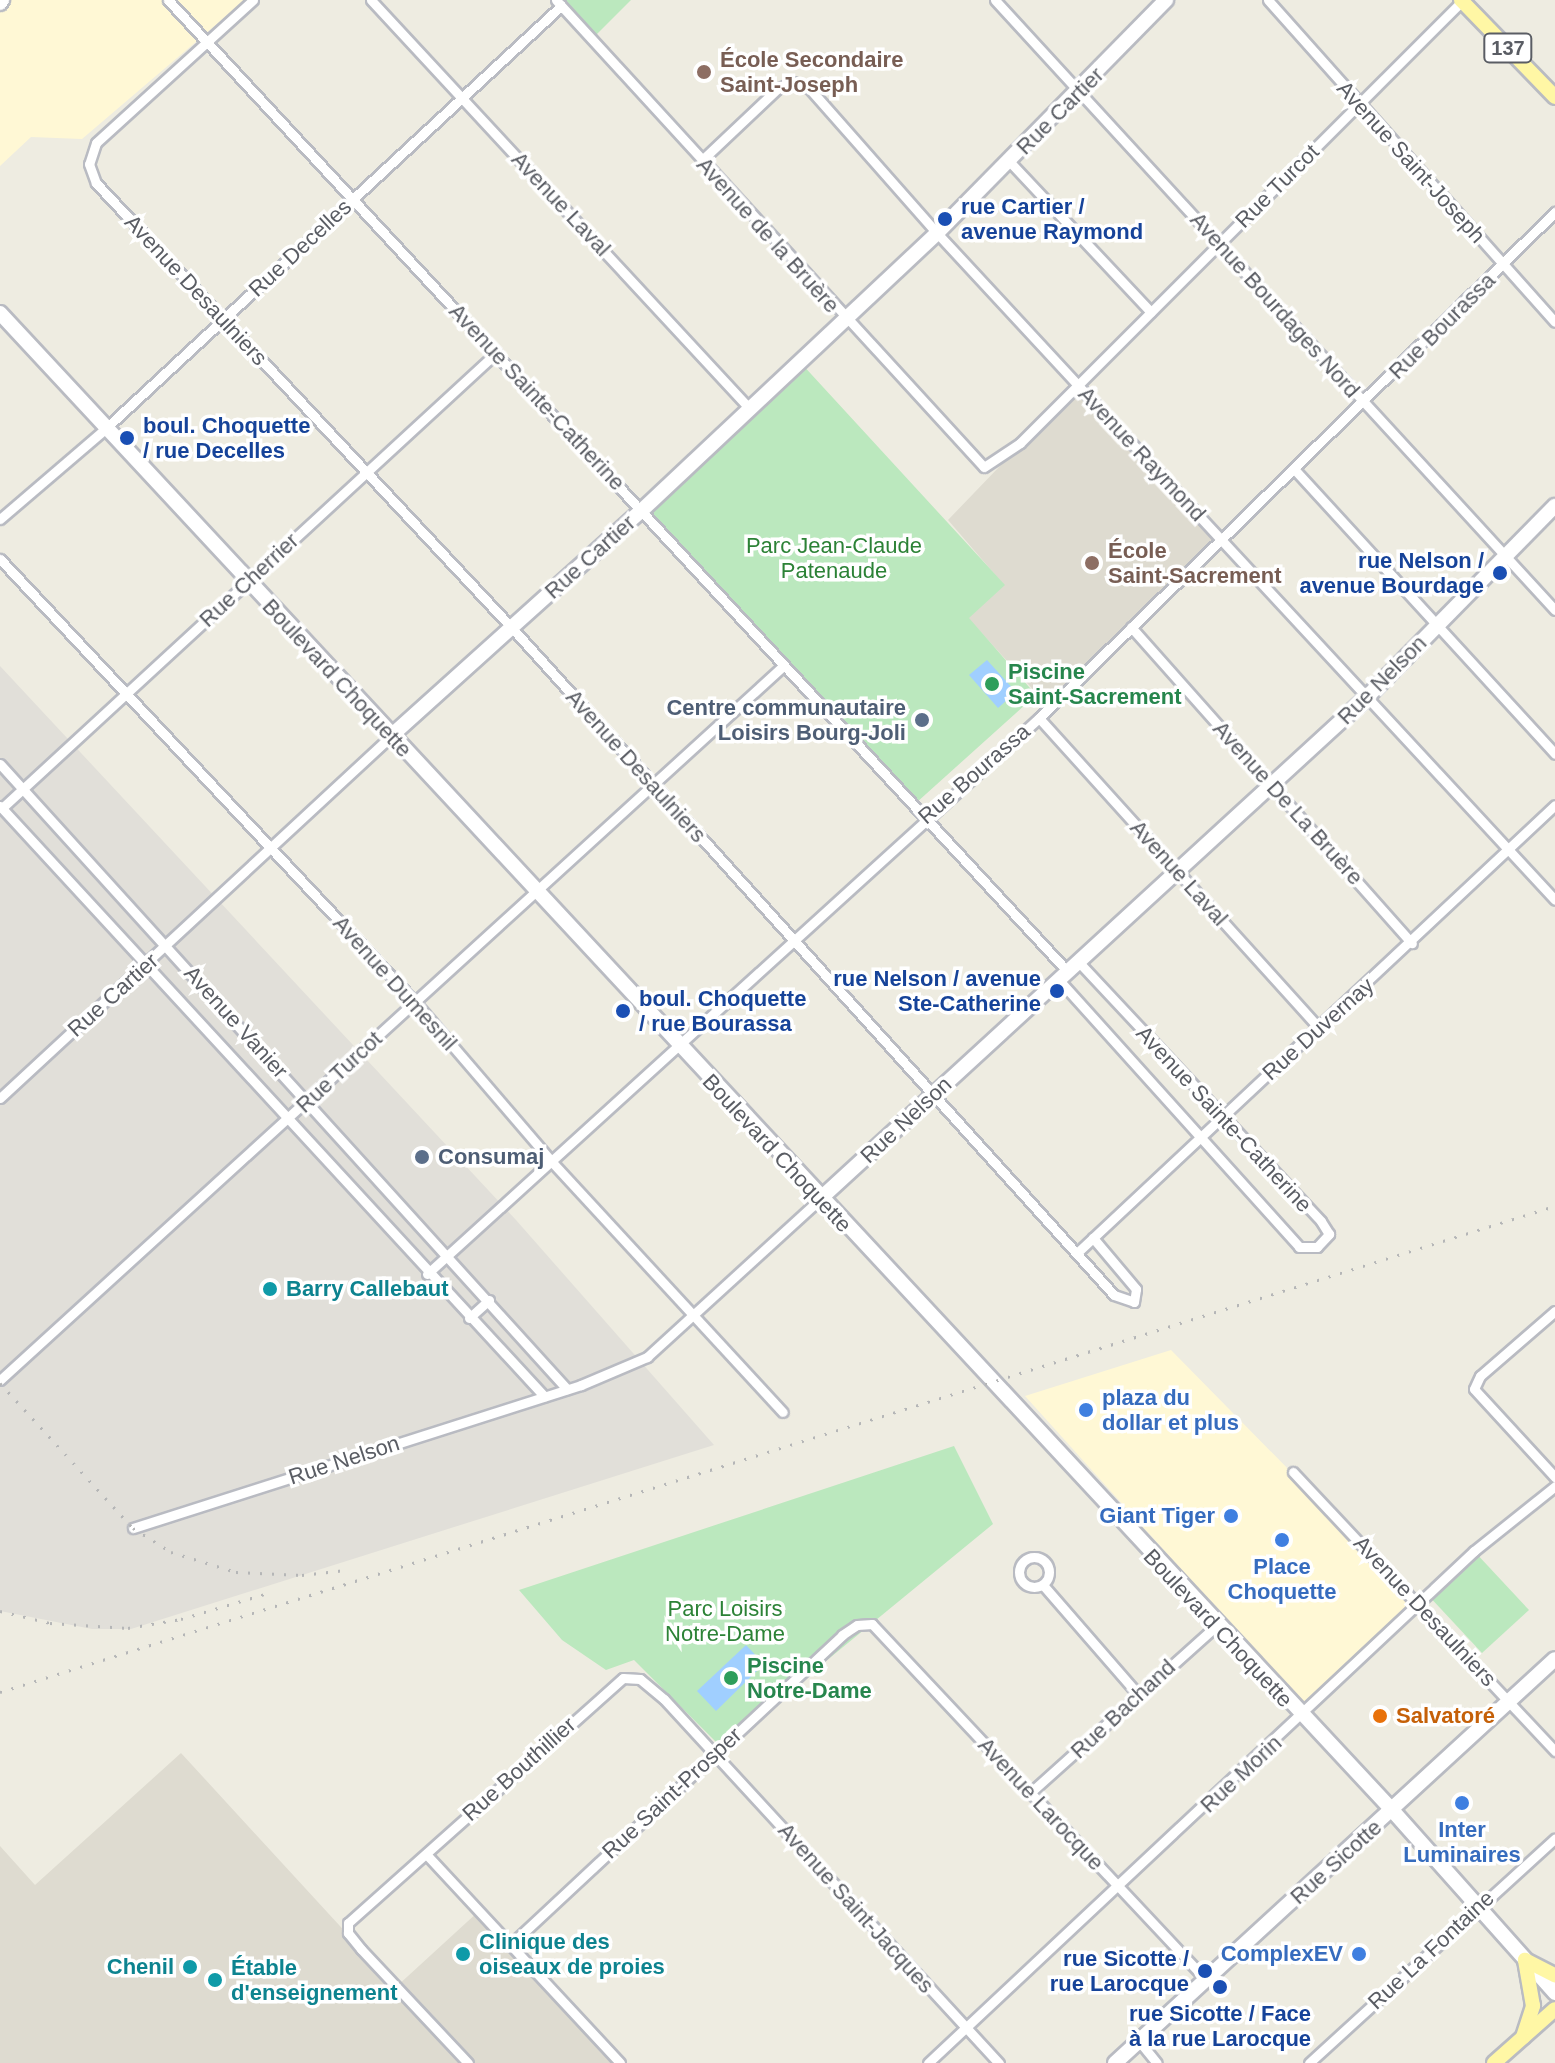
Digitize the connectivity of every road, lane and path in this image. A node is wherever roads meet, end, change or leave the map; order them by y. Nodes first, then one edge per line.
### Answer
1 (168, 0) edge
2 (253, 0) edge
3 (371, 0) edge
4 (995, 0) edge
5 (1166, 0) edge
6 (1268, 0) edge
7 (1462, 0) edge
8 (559, 3) edge
9 (206, 43) junction
10 (1080, 92) junction
11 (463, 97) junction
12 (1555, 97) edge
13 (1359, 104) junction
14 (702, 160) junction
15 (1009, 161) junction
16 (354, 198) junction
17 (1555, 212) edge
18 (937, 233) junction
19 (1219, 244) junction
20 (1503, 266) junction
21 (1151, 312) junction
22 (0, 313) edge
23 (223, 319) junction
24 (844, 320) junction
25 (1555, 322) edge
26 (496, 353) junction
27 (1078, 385) junction
28 (1364, 402) junction
29 (750, 409) junction
30 (106, 428) junction
31 (984, 467) joint
32 (1295, 470) junction
33 (366, 472) junction
34 (1555, 506) edge
35 (641, 511) junction
36 (0, 519) edge
37 (1222, 541) junction
38 (1505, 556) junction
39 (0, 559) edge
40 (247, 581) junction
41 (1555, 610) edge
42 (1437, 625) junction
43 (1131, 627) junction
44 (512, 628) junction
45 (784, 665) junction
46 (125, 694) junction
47 (1367, 697) junction
48 (1039, 718) junction
49 (391, 736) junction
50 (1555, 754) edge
51 (0, 764) edge
52 (651, 783) junction
53 (1273, 784) junction
54 (24, 789) junction
55 (1555, 805) edge
56 (1, 807) edge
57 (926, 815) junction
58 (270, 849) junction
59 (1509, 851) junction
60 (1177, 872) junction
61 (534, 891) junction
62 (1555, 900) edge
63 (794, 939) junction
64 (1412, 943) junction
65 (167, 945) junction
66 (146, 965) junction
67 (1069, 971) junction
68 (415, 1002) junction
69 (1319, 1028) junction
70 (678, 1046) junction
71 (937, 1092) junction
72 (0, 1098) edge
73 (308, 1101) junction
74 (1219, 1118) junction
75 (288, 1119) junction
76 (1201, 1139) junction
77 (552, 1162) junction
78 (820, 1199) junction
79 (1093, 1238) junction
80 (1079, 1251) junction
81 (448, 1255) junction
82 (427, 1274) junction
83 (489, 1300) junction
84 (1555, 1311) edge
85 (693, 1315) junction
86 (469, 1318) junction
87 (0, 1380) edge
88 (567, 1389) junction
89 (544, 1396) junction
90 (783, 1412) dead end
91 (1293, 1472) dead end
92 (1555, 1477) edge
93 (1555, 1486) edge
94 (133, 1528) dead end
95 (1043, 1585) dead end
96 (1419, 1602) junction
97 (1216, 1626) junction
98 (878, 1627) joint
99 (1555, 1659) edge
100 (1137, 1693) junction
101 (1510, 1701) junction
102 (1302, 1718) junction
103 (1555, 1751) edge
104 (714, 1753) junction
105 (1031, 1792) junction
106 (1392, 1810) junction
107 (1555, 1838) edge
108 (426, 1854) junction
109 (1119, 1889) junction
110 (1476, 1906) junction
111 (509, 1946) junction
112 (1525, 1960) junction
113 (1555, 1975) edge
114 (1206, 1980) junction
115 (1555, 1993) edge
116 (1555, 2009) edge
117 (967, 2030) junction
118 (1523, 2038) junction
119 (1139, 2041) junction
120 (468, 2063) edge
121 (620, 2063) edge
122 (928, 2063) edge
123 (999, 2063) edge
124 (1115, 2063) edge
125 (1157, 2063) edge
126 (1309, 2063) edge
127 (1494, 2063) edge

1 - 9 street, Avenue Sainte-Catherine
2 - 9 street
3 - 11 street, Avenue Laval
4 - 10 street, Avenue Bourdages Nord
5 - 10 street, Rue Cartier
6 - 13 street, Avenue Saint-Joseph
7 - 12 main road, 137
7 - 13 street, Rue Turcot
8 - 11 street, Rue Decelles
8 - 14 street, Avenue de la Bruère
9 - 16 street, Avenue Sainte-Catherine
9 - 23 street, Avenue Desaulniers
10 - 15 street, Rue Cartier
10 - 19 street, Avenue Bourdages Nord
11 - 16 street, Rue Decelles
11 - 29 street, Avenue Laval
13 - 19 street, Rue Turcot
13 - 20 street, Avenue Saint-Joseph
14 - 18 street, Avenue Raymond
14 - 24 street, Avenue de la Bruère
15 - 18 street, Rue Cartier
15 - 21 street
16 - 23 street, Rue Decelles
16 - 26 street, Avenue Sainte-Catherine
17 - 20 street, Rue Bourassa
18 - 24 street, Rue Cartier
18 - 27 street, Avenue Raymond
19 - 21 street, Rue Turcot
19 - 28 street, Avenue Bourdages Nord
20 - 25 street, Avenue Saint-Joseph
20 - 28 street, Rue Bourassa
21 - 27 street, Rue Turcot
22 - 30 street, Boulevard Choquette
23 - 30 street, Rue Decelles
23 - 33 street, Avenue Desaulniers
24 - 29 street, Rue Cartier
24 - 31 street, Avenue de la Bruère
26 - 33 street, Rue Cherrier
26 - 35 street, Avenue Sainte-Catherine
27 - 31 street, Rue Turcot
27 - 37 street, Avenue Raymond
28 - 32 street, Rue Bourassa
28 - 38 street, Avenue Bourdages Nord
29 - 35 street, Rue Cartier
30 - 36 street, Rue Decelles
30 - 40 street, Boulevard Choquette
32 - 37 street, Rue Bourassa
32 - 42 street
33 - 40 street, Rue Cherrier
33 - 44 street, Avenue Desaulniers
34 - 38 street, Rue Nelson
35 - 44 street, Rue Cartier
35 - 45 street, Avenue Sainte-Catherine
37 - 43 street, Rue Bourassa
37 - 47 street, Avenue Raymond
38 - 41 street, Avenue Bourdages Nord
38 - 42 street, Rue Nelson
39 - 46 street, Avenue Dumesnil
40 - 46 street, Rue Cherrier
40 - 49 street, Boulevard Choquette
42 - 47 street, Rue Nelson
42 - 50 street
43 - 48 street, Rue Bourassa
43 - 53 street, Avenue De La Bruère
44 - 49 street, Rue Cartier
44 - 52 street, Avenue Desaulniers
45 - 52 street, Rue Turcot
45 - 57 street, Avenue Sainte-Catherine
46 - 54 street, Rue Cherrier
46 - 58 street, Avenue Dumesnil
47 - 53 street, Rue Nelson
47 - 59 street, Avenue Raymond
48 - 57 street, Rue Bourassa
48 - 60 street, Avenue Laval
49 - 58 street, Rue Cartier
49 - 61 street, Boulevard Choquette
51 - 54 street, Avenue Vanier
52 - 61 street, Rue Turcot
52 - 63 street, Avenue Desaulniers
53 - 60 street, Rue Nelson
53 - 64 street, Avenue De La Bruère
54 - 56 street, Rue Cherrier
54 - 65 street, Avenue Vanier
55 - 59 street, Rue Duvernay
56 - 66 street, Avenue Vanier
57 - 63 street, Rue Bourassa
57 - 67 street, Avenue Sainte-Catherine
58 - 65 street, Rue Cartier
58 - 68 street, Avenue Dumesnil
59 - 62 street, Avenue Raymond
59 - 64 street, Rue Duvernay
60 - 67 street, Rue Nelson
60 - 69 street, Avenue Laval
61 - 68 street, Rue Turcot
61 - 70 street, Boulevard Choquette
63 - 70 street, Rue Bourassa
63 - 71 street, Avenue Desaulniers
64 - 69 street, Rue Duvernay
65 - 66 street, Rue Cartier
65 - 73 street, Avenue Vanier
66 - 72 street, Rue Cartier
66 - 75 street, Avenue Vanier
67 - 71 street, Rue Nelson
67 - 74 street, Avenue Sainte-Catherine
67 - 76 street, Avenue Sainte-Catherine
68 - 73 street, Rue Turcot
68 - 77 street, Avenue Dumesnil
69 - 74 street, Rue Duvernay
70 - 77 street, Rue Bourassa
70 - 78 street, Boulevard Choquette
71 - 78 street, Rue Nelson
71 - 80 street, Avenue Desaulniers
73 - 75 street, Rue Turcot
73 - 81 street, Avenue Vanier
74 - 76 street, Rue Duvernay
74 - 76 street, Avenue Sainte-Catherine
75 - 82 street, Avenue Vanier
75 - 87 street, Rue Turcot
76 - 79 street, Rue Duvernay
77 - 81 street, Rue Bourassa
77 - 85 street, Avenue Dumesnil
78 - 85 street, Rue Nelson
78 - 97 street, Boulevard Choquette
79 - 80 street, Rue Duvernay
79 - 80 street, Avenue Desaulniers
81 - 82 street, Rue Bourassa
81 - 83 street, Avenue Vanier
82 - 86 street, Avenue Vanier
83 - 86 street
83 - 88 street, Avenue Vanier
84 - 92 street
85 - 88 street, Rue Nelson
85 - 90 street, Avenue Dumesnil
86 - 89 street, Avenue Vanier
88 - 89 street, Rue Nelson
89 - 94 street, Rue Nelson
91 - 96 street, Avenue Desaulniers
93 - 96 street, Rue Morin
95 - 100 street
96 - 101 street, Avenue Desaulniers
96 - 102 street, Rue Morin
97 - 100 street, Rue Bachand
97 - 102 street, Boulevard Choquette
98 - 104 street, Rue Saint-Prosper
98 - 105 street, Avenue Larocque
99 - 101 street, Rue Sicotte
100 - 105 street, Rue Bachand
101 - 103 street, Avenue Desaulniers
101 - 106 street, Rue Sicotte
102 - 106 street, Boulevard Choquette
102 - 109 street, Rue Morin
104 - 108 street, Rue Bouthillier
104 - 111 street, Rue Saint-Prosper
104 - 117 street, Avenue Saint-Jacques
105 - 109 street, Avenue Larocque
106 - 110 street, Boulevard Choquette
106 - 114 street, Rue Sicotte
107 - 110 street, Rue La Fontaine
108 - 111 street
108 - 120 street, Rue Bouthillier
109 - 114 street, Avenue Larocque
109 - 117 street, Rue Morin
110 - 112 street, Boulevard Choquette
110 - 126 street, Rue La Fontaine
111 - 121 street
112 - 113 main road
112 - 115 street, Boulevard Choquette
112 - 118 main road
114 - 119 street, Rue Sicotte
116 - 118 main road
117 - 122 street, Rue Morin
117 - 123 street, Avenue Saint-Jacques
118 - 127 main road
119 - 124 street, Rue Sicotte
119 - 125 street

